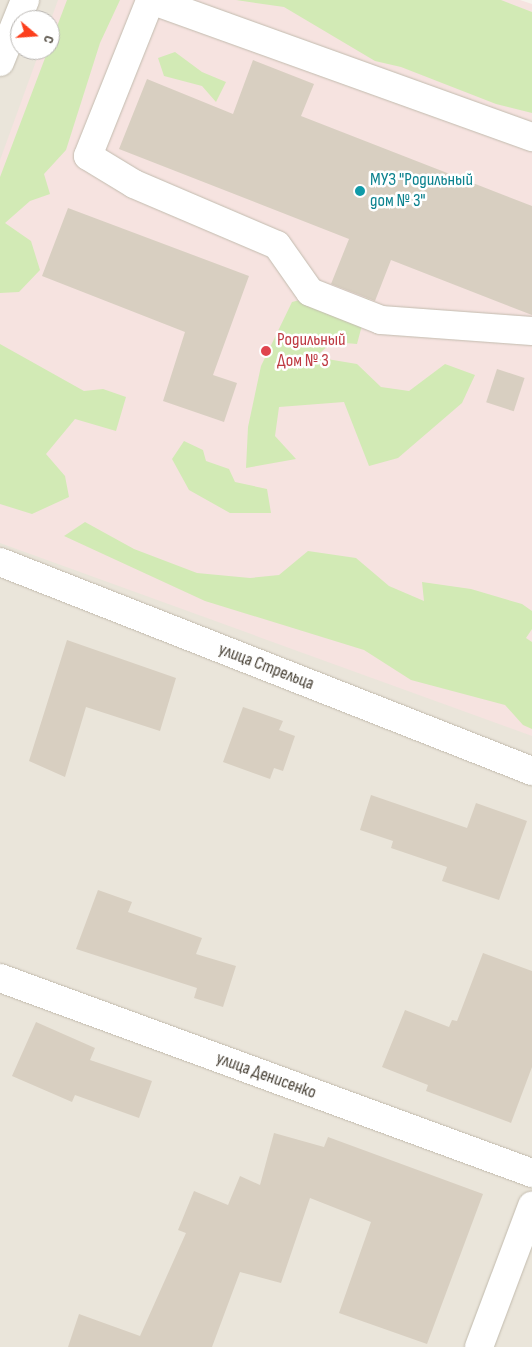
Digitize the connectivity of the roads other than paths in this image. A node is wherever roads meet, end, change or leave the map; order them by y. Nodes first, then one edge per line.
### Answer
1 (25, 0) edge
2 (151, 1) edge
3 (0, 62) edge
4 (532, 137) edge
5 (532, 331) edge
6 (0, 562) edge
7 (532, 771) edge
8 (0, 978) edge
9 (532, 1173) edge
10 (532, 1206) edge
11 (479, 1347) edge

1 - 3 street
2 - 4 street
2 - 5 street
6 - 7 street, улица Стрельца
8 - 9 street, улица Денисенко
10 - 11 street

